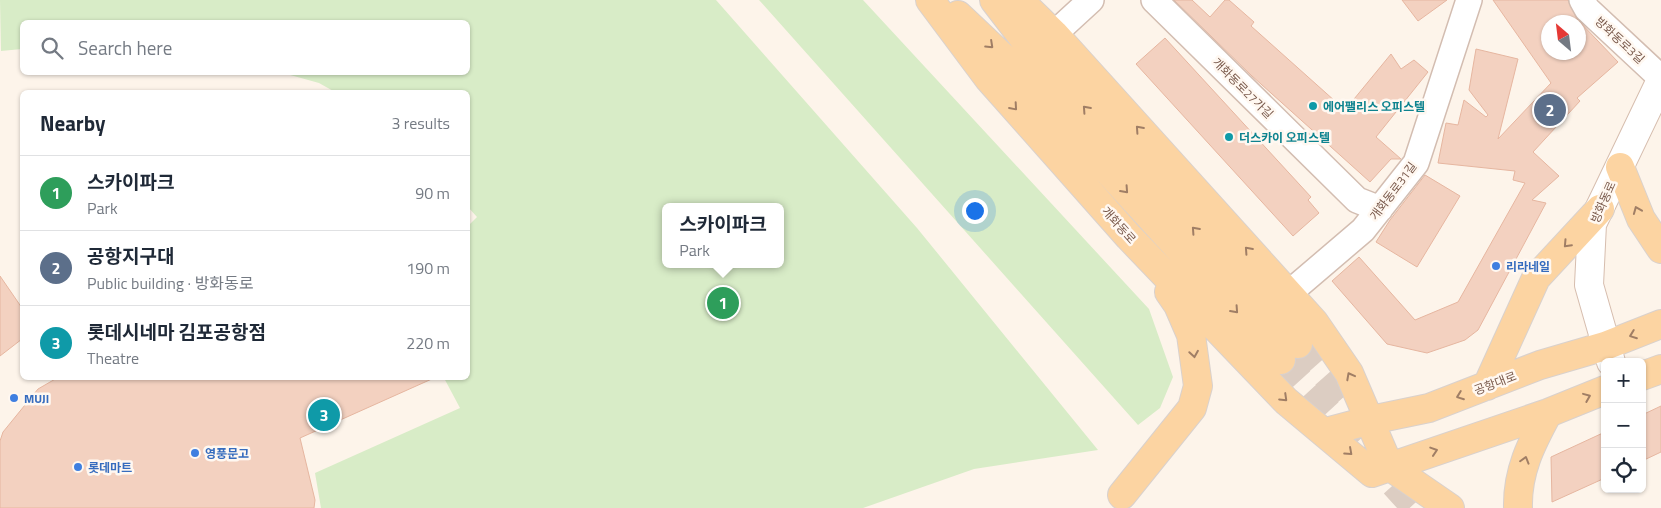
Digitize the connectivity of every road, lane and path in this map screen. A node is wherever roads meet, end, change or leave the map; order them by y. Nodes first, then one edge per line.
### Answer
1 (930, 0) edge
2 (942, 0) edge
3 (994, 0) edge
4 (1019, 0) edge
5 (1091, 0) edge
6 (1154, 0) edge
7 (1469, 0) edge
8 (1582, 0) edge
9 (1054, 34) junction
10 (1661, 79) edge
11 (1620, 167) junction
12 (1380, 209) junction
13 (1600, 209) junction
14 (1128, 236) junction
15 (1661, 249) edge
16 (1288, 294) junction
17 (1314, 322) junction
18 (1661, 324) edge
19 (1608, 354) edge
20 (1278, 358) junction
21 (1661, 369) edge
22 (1646, 375) edge
23 (1487, 386) junction
24 (1601, 392) edge
25 (1548, 412) junction
26 (1371, 420) junction
27 (1326, 432) junction
28 (1380, 469) junction
29 (1122, 495) dead end
30 (1450, 508) edge
31 (1518, 508) edge

1 -> 14 main road, 개화동로
2 -> 20 main road, 개화동로
20 -> 3 main road, 개화동로
4 - 9 main road
5 - 9 street
6 - 12 street, 개화동로27가길
7 - 12 street, 개화동로31길
8 - 10 street, 방화동로3길
16 -> 9 main road
10 - 11 main road, 방화동로
11 - 13 main road, 방화동로
15 -> 11 main road
12 - 16 street, 개화동로31길
13 - 19 main road, 방화동로
13 -> 23 main road
14 - 20 main road, 개화동로
14 -> 29 main road
16 - 17 main road
17 - 20 main road
26 -> 17 main road
18 -> 19 main road, 공항대로
19 - 23 main road, 공항대로
20 -> 27 main road, 개화동로
21 - 22 main road
23 -> 26 main road, 공항대로
25 -> 24 main road
28 -> 25 main road
31 -> 25 main road
26 - 27 main road, 공항대로
26 - 28 main road
27 -> 28 main road, 개화동로
28 - 30 main road, 개화동로

